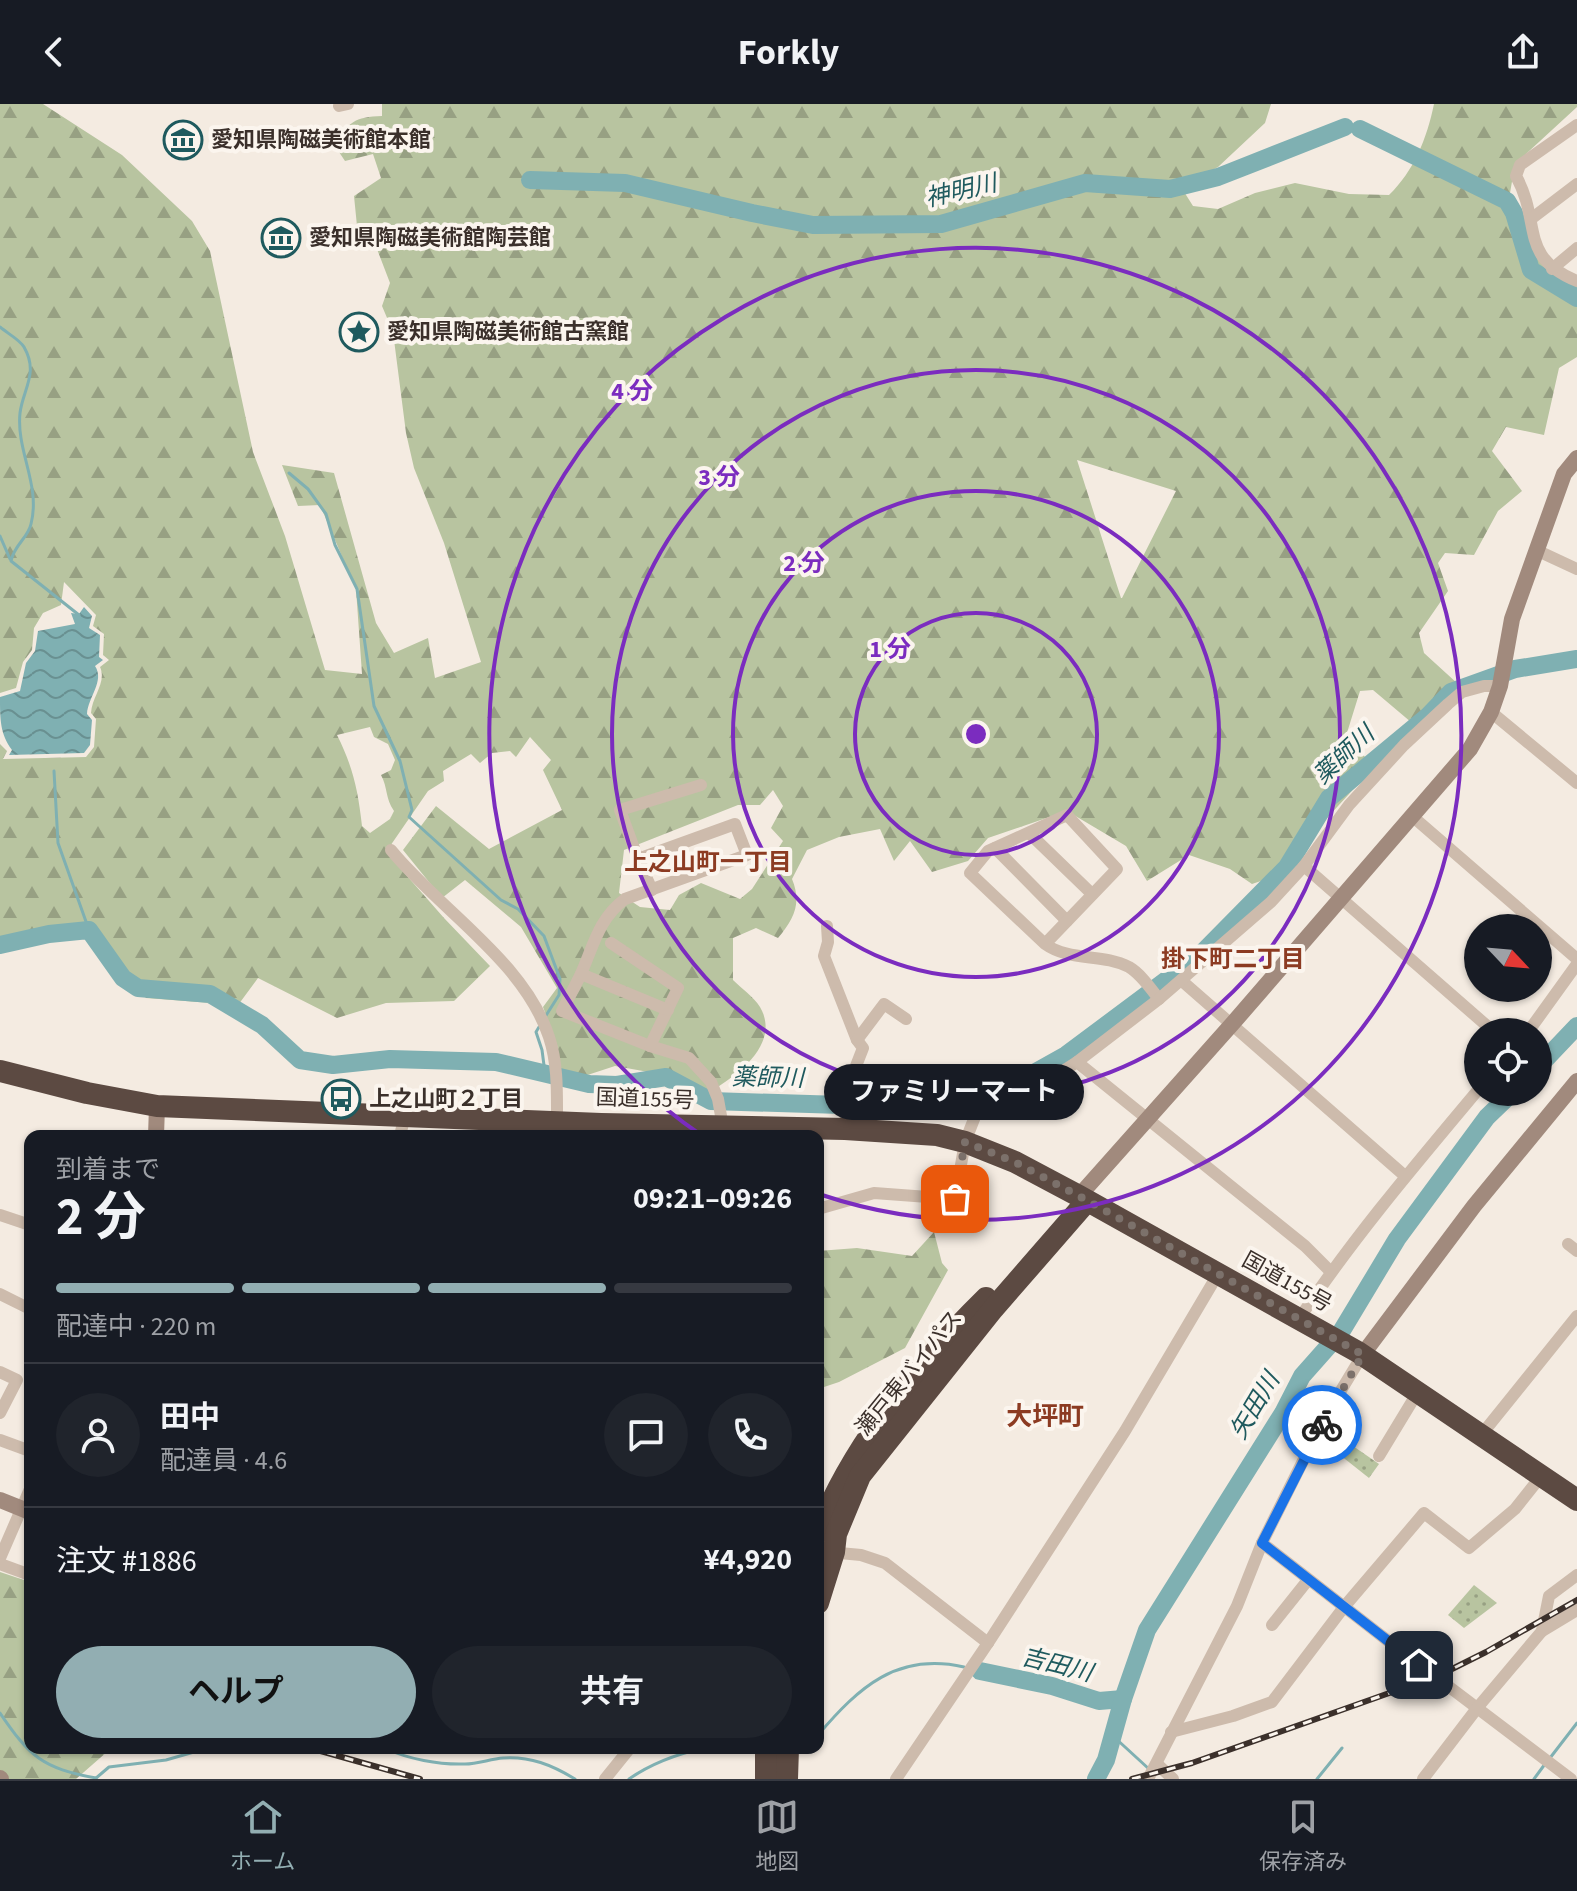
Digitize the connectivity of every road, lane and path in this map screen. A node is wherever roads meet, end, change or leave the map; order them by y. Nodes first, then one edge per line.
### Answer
1 (1577, 125) edge
2 (1577, 184) edge
3 (1531, 219) junction
4 (1577, 248) edge
5 (1552, 269) junction
6 (1577, 281) edge
7 (1577, 458) edge
8 (1536, 550) junction
9 (1577, 569) edge
10 (1500, 686) junction
11 (1491, 712) junction
12 (1577, 783) edge
13 (701, 785) dead end
14 (1412, 816) junction
15 (1029, 833) junction
16 (995, 848) junction
17 (391, 850) dead end
18 (638, 859) junction
19 (1304, 866) junction
20 (652, 890) junction
21 (1092, 894) junction
22 (1340, 898) junction
23 (1067, 921) junction
24 (827, 926) dead end
25 (611, 943) dead end
26 (1045, 944) junction
27 (1577, 961) edge
28 (581, 974) junction
29 (1182, 981) junction
30 (1159, 999) junction
31 (668, 1010) junction
32 (1478, 1018) edge
33 (1538, 1018) edge
34 (906, 1019) dead end
35 (1233, 1023) junction
36 (857, 1040) junction
37 (650, 1046) junction
38 (1077, 1062) junction
39 (0, 1071) edge
40 (1577, 1081) edge
41 (157, 1106) junction
42 (1464, 1106) edge
43 (1147, 1118) junction
44 (557, 1122) junction
45 (402, 1125) edge
46 (723, 1127) junction
47 (845, 1129) junction
48 (156, 1130) edge
49 (602, 1130) edge
50 (965, 1142) junction
51 (1405, 1176) junction
52 (1083, 1198) junction
53 (824, 1207) edge
54 (0, 1215) edge
55 (24, 1223) edge
56 (1331, 1272) junction
57 (1218, 1274) junction
58 (0, 1294) edge
59 (24, 1306) edge
60 (1577, 1316) edge
61 (1302, 1320) junction
62 (1360, 1353) junction
63 (0, 1372) edge
64 (1419, 1390) junction
65 (0, 1413) edge
66 (1482, 1434) junction
67 (0, 1440) edge
68 (24, 1449) edge
69 (1379, 1456) dead end
70 (1542, 1475) junction
71 (0, 1500) edge
72 (1577, 1500) edge
73 (24, 1510) edge
74 (24, 1512) edge
75 (824, 1520) edge
76 (1262, 1543) junction
77 (826, 1551) edge
78 (0, 1561) edge
79 (24, 1572) edge
80 (1577, 1575) edge
81 (1308, 1580) junction
82 (1344, 1607) junction
83 (1577, 1610) edge
84 (1272, 1625) dead end
85 (1542, 1631) junction
86 (988, 1643) junction
87 (1419, 1665) tunnel mouth
88 (1448, 1686) tunnel mouth
89 (1478, 1707) junction
90 (1171, 1732) junction
91 (625, 1754) edge
92 (779, 1757) edge
93 (1156, 1765) junction
94 (605, 1779) edge
95 (766, 1779) edge
96 (896, 1779) edge
97 (1148, 1779) edge
98 (1173, 1779) edge
99 (1423, 1779) edge
100 (1571, 1779) edge

1 - 3 street
2 - 3 street
3 - 5 street
4 - 5 street
5 - 6 street
7 - 8 street
8 - 9 street
8 - 10 street
10 - 11 street
10 - 19 street
11 - 12 street
11 - 14 street
13 - 18 street
14 - 22 street
14 - 27 street
15 - 16 street
15 - 21 street
15 - 21 street
16 - 23 street
16 - 26 street
17 - 44 street
18 - 20 street
18 - 20 street
19 - 22 street
19 - 29 street
20 - 28 street
21 - 23 street
22 - 32 street
22 - 35 street
23 - 26 street
24 - 36 street
25 - 31 street
26 - 30 street
27 - 33 street
28 - 31 street
28 - 37 street
29 - 30 street
29 - 35 street
30 - 38 street
31 - 37 street
34 - 36 street
35 - 43 street
35 - 51 street
36 - 47 street
37 - 46 street
38 - 43 street
38 - 50 street
39 - 41 highway, 国道155号
40 - 62 street
41 - 45 highway, 国道155号
41 - 48 street
42 - 51 street
43 - 52 street
43 - 56 street
44 - 45 highway, 国道155号
44 - 49 highway, 国道155号
46 - 47 highway, 国道155号
46 - 49 highway, 国道155号
47 - 50 highway, 国道155号
50 - 52 highway, 国道155号
50 - 53 street
51 - 56 street
52 - 57 highway, 国道155号
52 - 75 highway, 瀬戸東バイパス
52 - 77 highway, 瀬戸東バイパス
54 - 55 street
56 - 61 street
57 - 61 highway, 国道155号
57 - 86 street
58 - 59 street
60 - 66 street
61 - 62 highway, 国道155号
62 - 64 highway, 国道155号
62 - 76 street
63 - 65 street
64 - 66 highway, 国道155号
64 - 69 street
66 - 70 highway, 国道155号
67 - 68 street
70 - 72 highway, 国道155号
70 - 82 street
71 - 73 street
74 - 78 street
76 - 81 street
76 - 90 street
77 - 86 street
78 - 79 street
80 - 85 street
81 - 82 street
81 - 84 street
82 - 87 street
82 - 90 street
83 - 85 street
85 - 89 street
86 - 96 street
88 - 89 street
89 - 99 street
89 - 100 street
90 - 93 street
91 - 94 street
92 - 95 highway
93 - 97 street
93 - 98 street

